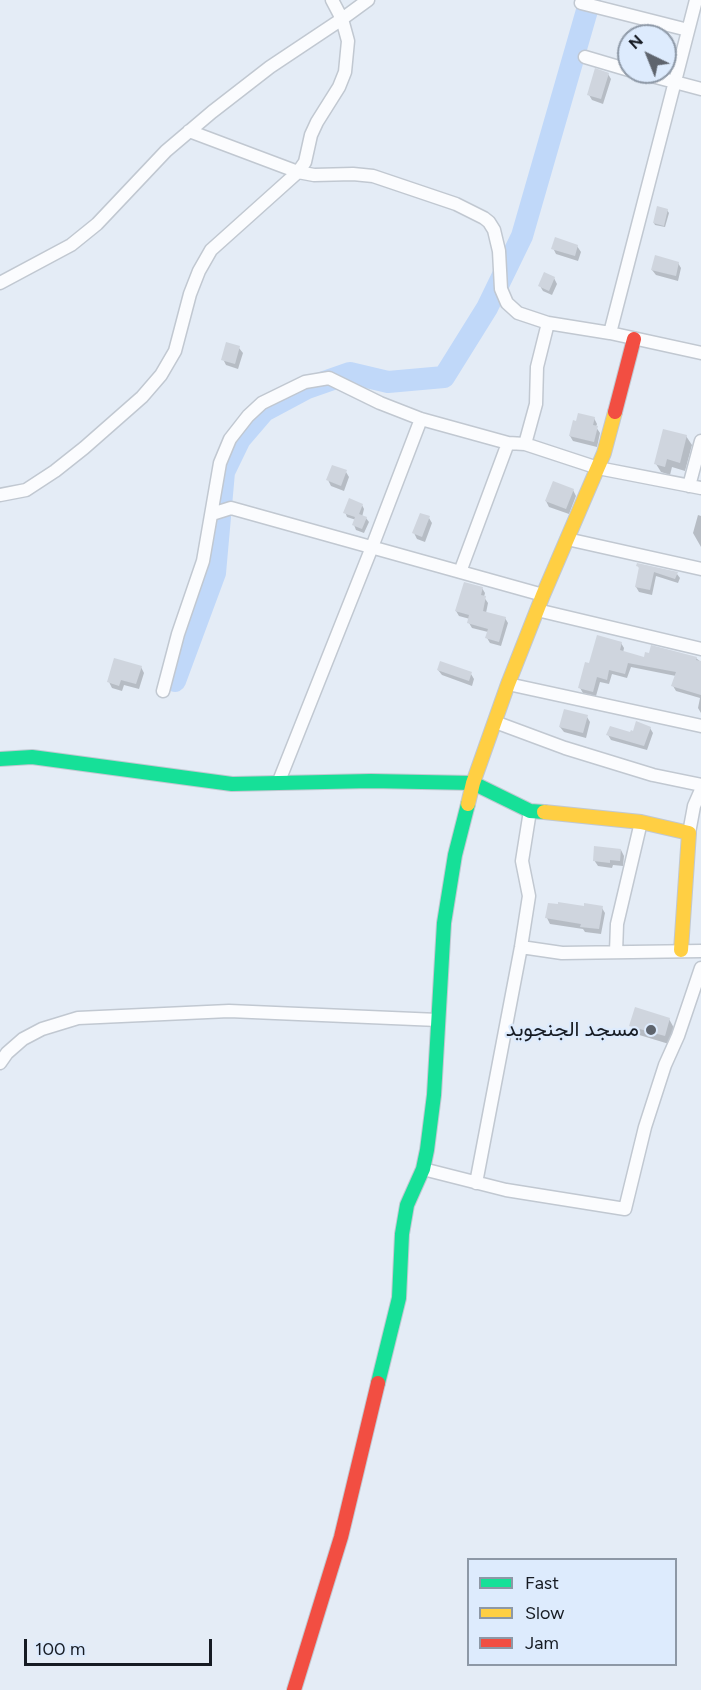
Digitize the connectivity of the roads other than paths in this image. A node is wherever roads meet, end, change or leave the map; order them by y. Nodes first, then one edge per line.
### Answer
1 (332, 0) edge
2 (368, 0) edge
3 (696, 0) edge
4 (581, 3) dead end
5 (342, 19) junction
6 (688, 30) junction
7 (585, 57) dead end
8 (617, 66) edge
9 (677, 75) edge
10 (677, 83) edge
11 (675, 84) edge
12 (701, 89) edge
13 (189, 131) junction
14 (298, 172) junction
15 (0, 283) edge
16 (548, 323) junction
17 (609, 333) junction
18 (634, 339) junction
19 (701, 353) edge
20 (421, 419) junction
21 (701, 441) edge
22 (508, 443) junction
23 (525, 444) junction
24 (597, 468) junction
25 (695, 487) edge
26 (0, 495) edge
27 (212, 514) junction
28 (567, 539) junction
29 (372, 548) junction
30 (701, 568) edge
31 (460, 572) junction
32 (543, 595) junction
33 (537, 610) junction
34 (701, 649) edge
35 (508, 684) junction
36 (164, 691) dead end
37 (495, 722) junction
38 (701, 726) edge
39 (0, 759) edge
40 (279, 781) junction
41 (473, 783) junction
42 (701, 786) edge
43 (701, 790) edge
44 (530, 811) junction
45 (641, 822) junction
46 (689, 833) junction
47 (521, 947) junction
48 (681, 950) junction
49 (701, 951) edge
50 (616, 952) junction
51 (701, 968) edge
52 (438, 1020) junction
53 (0, 1063) edge
54 (423, 1168) junction
55 (476, 1184) junction
56 (294, 1690) edge

1 - 5 street
2 - 5 street
3 - 6 street
4 - 6 street
5 - 13 street
5 - 14 street
6 - 9 street
7 - 8 street
10 - 12 street
11 - 17 street
13 - 14 street
13 - 15 street
14 - 16 street
14 - 26 street
16 - 17 street
16 - 23 street
17 - 18 street
18 - 19 street
18 - 24 street
20 - 22 street
20 - 27 street
20 - 29 street
21 - 25 street
22 - 23 street
22 - 31 street
23 - 24 street
24 - 25 street
24 - 28 street
27 - 29 street
27 - 36 street
28 - 30 street
28 - 32 street
29 - 31 street
29 - 40 street
31 - 32 street
32 - 33 street
33 - 34 street
33 - 35 street
35 - 37 street
35 - 38 street
37 - 41 street
37 - 42 street
39 - 40 street
40 - 41 street
41 - 44 street
41 - 52 street
43 - 46 street
44 - 45 street
44 - 47 street
45 - 46 street
45 - 50 street
46 - 48 street
47 - 50 street
47 - 55 street
48 - 49 street
48 - 50 street
51 - 55 street
52 - 53 street
52 - 54 street
54 - 55 street
54 - 56 street

